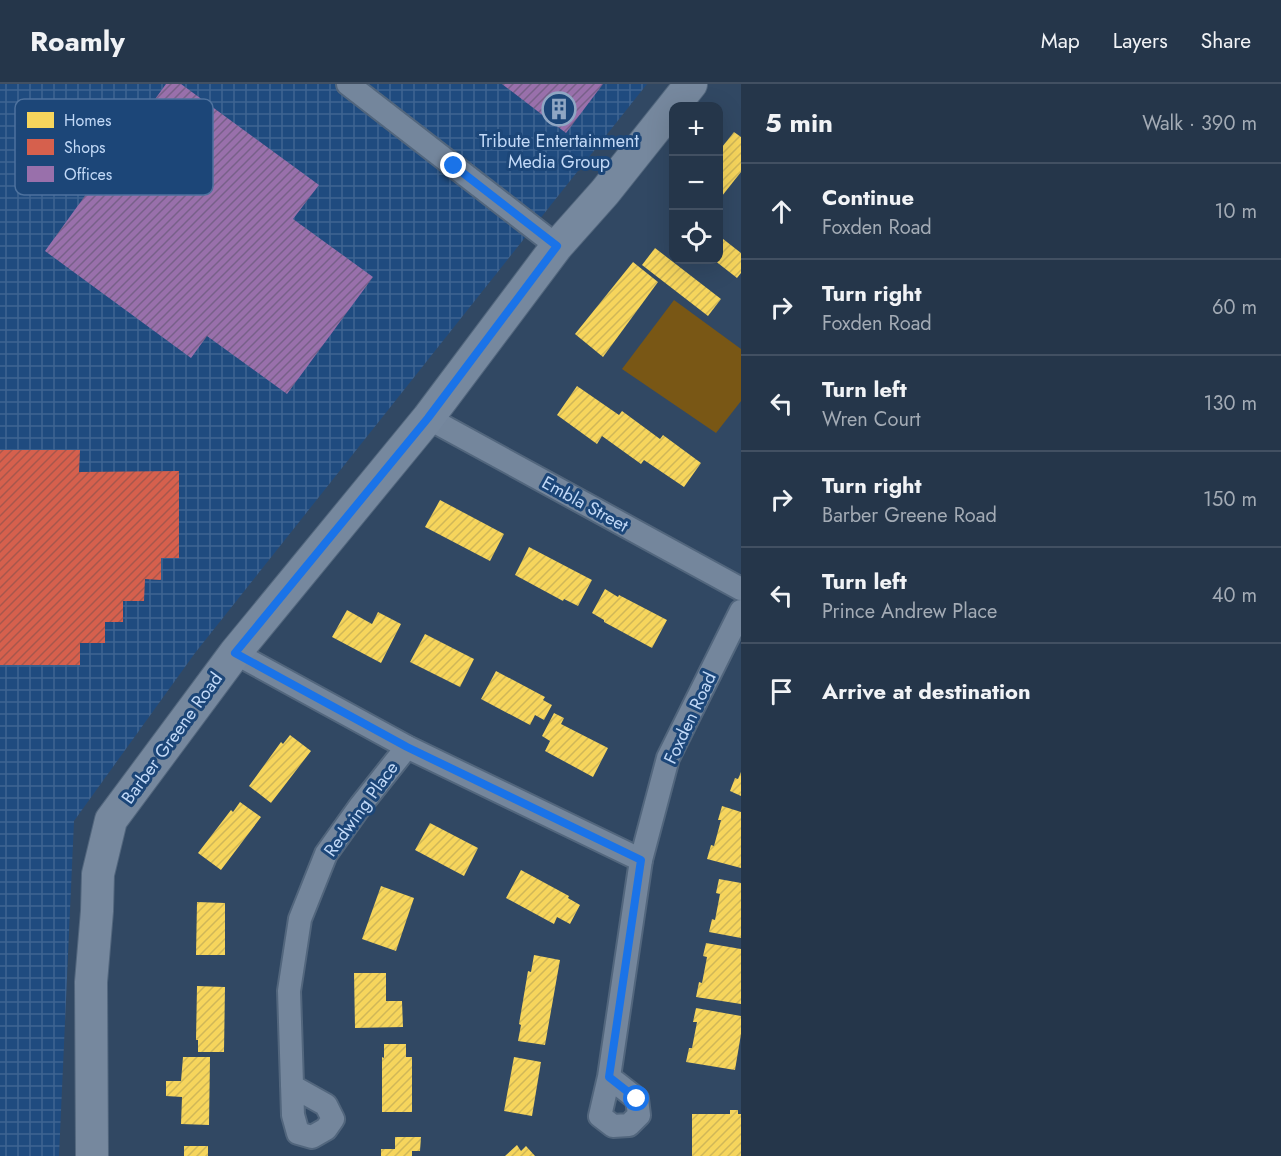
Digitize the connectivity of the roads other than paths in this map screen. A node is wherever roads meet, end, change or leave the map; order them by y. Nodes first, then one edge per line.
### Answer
1 (348, 84) edge
2 (692, 84) edge
3 (557, 246) junction
4 (428, 418) junction
5 (741, 590) edge
6 (741, 611) edge
7 (235, 653) junction
8 (407, 747) junction
9 (641, 860) junction
10 (609, 1077) dead end
11 (292, 1086) dead end
12 (92, 1156) edge

1 - 3 street
2 - 3 street, Barber Greene Road
3 - 4 street, Barber Greene Road
4 - 5 street, Embla Street
4 - 7 street, Barber Greene Road
6 - 9 street, Foxden Road
7 - 8 street
7 - 12 street, Barber Greene Road
8 - 9 street
8 - 11 street, Redwing Place
9 - 10 street, Foxden Road

